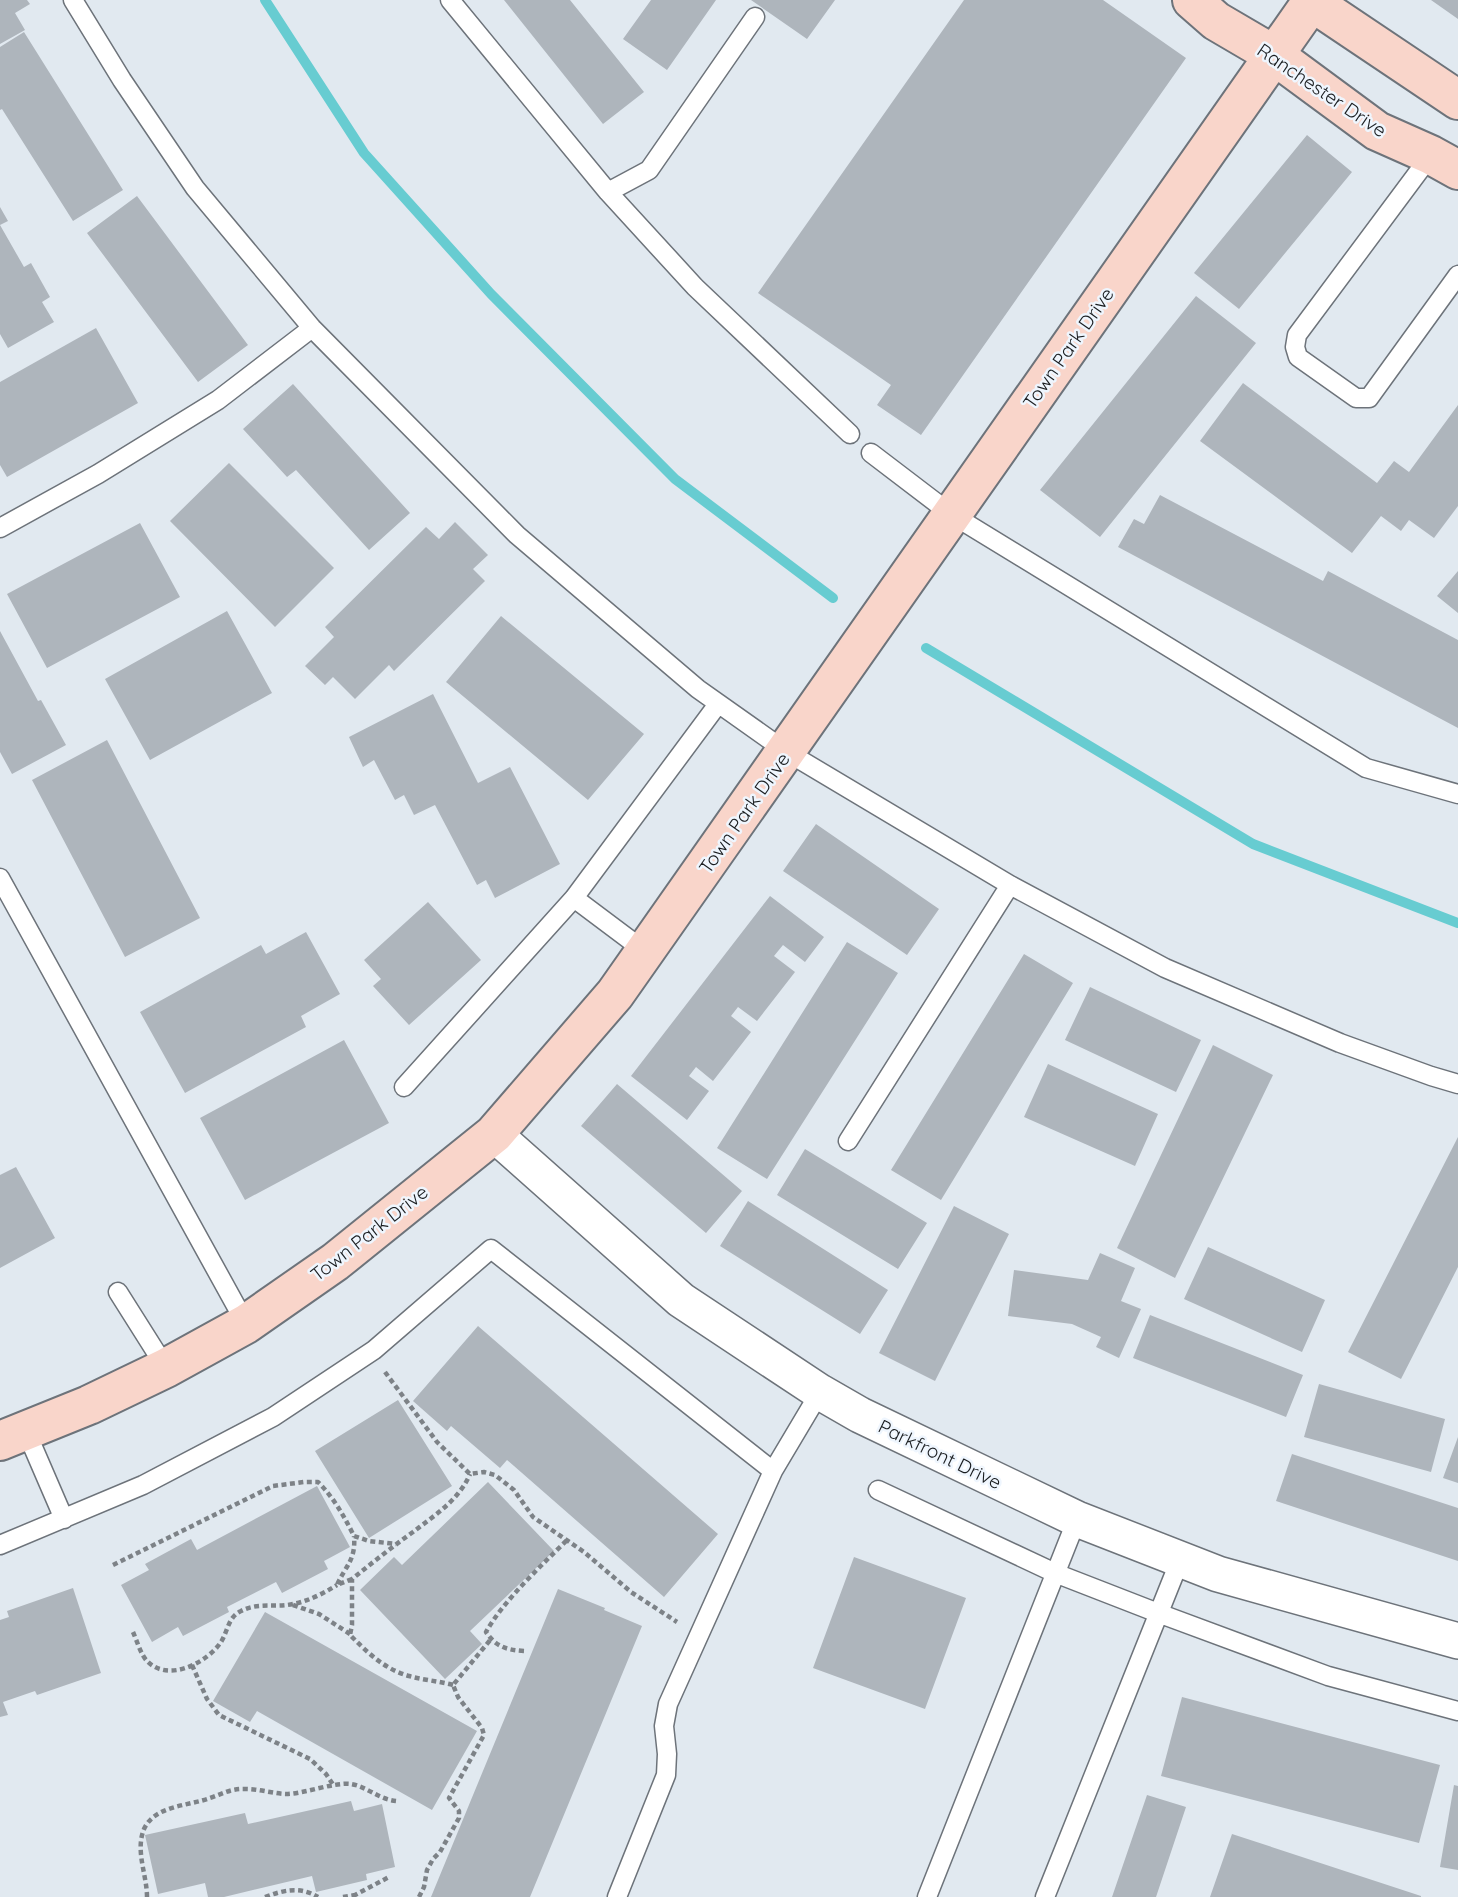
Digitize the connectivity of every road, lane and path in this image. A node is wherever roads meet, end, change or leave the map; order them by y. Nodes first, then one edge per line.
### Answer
1 (73, 0) edge
2 (450, 0) edge
3 (1192, 0) edge
4 (1311, 1) edge
5 (755, 16) dead end
6 (1274, 55) junction
7 (1458, 100) edge
8 (1444, 163) edge
9 (608, 192) junction
10 (1458, 275) edge
11 (312, 328) junction
12 (850, 434) dead end
13 (871, 453) dead end
14 (951, 514) junction
15 (0, 528) edge
16 (718, 704) junction
17 (787, 752) junction
18 (1458, 794) edge
19 (0, 878) edge
20 (1010, 885) junction
21 (574, 898) junction
22 (646, 952) junction
23 (1458, 1084) edge
24 (404, 1087) dead end
25 (494, 1134) junction
26 (848, 1141) dead end
27 (118, 1292) dead end
28 (246, 1324) junction
29 (371, 1352) junction
30 (166, 1368) junction
31 (820, 1392) junction
32 (13, 1436) edge
33 (773, 1471) junction
34 (470, 1474) junction
35 (878, 1490) dead end
36 (64, 1519) junction
37 (1077, 1519) junction
38 (354, 1536) junction
39 (567, 1540) junction
40 (0, 1545) edge
41 (397, 1545) junction
42 (1180, 1560) junction
43 (113, 1565) dead end
44 (1055, 1573) junction
45 (352, 1579) junction
46 (337, 1585) junction
47 (292, 1605) junction
48 (1158, 1614) junction
49 (133, 1632) dead end
50 (350, 1634) junction
51 (698, 1635) junction
52 (491, 1639) junction
53 (1458, 1641) edge
54 (524, 1651) dead end
55 (192, 1665) junction
56 (453, 1685) junction
57 (1458, 1711) edge
58 (334, 1786) junction
59 (396, 1801) dead end
60 (389, 1877) dead end
61 (356, 1896) edge
62 (147, 1897) edge
63 (265, 1897) edge
64 (318, 1897) edge
65 (343, 1897) edge
66 (419, 1897) edge
67 (617, 1897) edge
68 (927, 1897) edge
69 (1045, 1897) edge

1 - 11 lane
2 - 9 lane
3 - 6 street, Ranchester Drive
4 - 6 street, Town Park Drive
4 - 7 street
5 - 9 lane
6 - 8 street, Ranchester Drive
6 - 14 street, Town Park Drive
8 - 10 lane
9 - 12 lane
11 - 15 lane
11 - 16 lane
13 - 14 lane
14 - 17 street, Town Park Drive
14 - 18 lane
16 - 17 lane
16 - 21 lane
17 - 20 lane
17 - 22 street, Town Park Drive
19 - 28 lane
20 - 23 lane
20 - 26 lane
21 - 22 lane
21 - 24 lane
22 - 25 street, Town Park Drive
25 - 28 street, Town Park Drive
25 - 31 street, Parkfront Drive
27 - 30 lane
28 - 30 street, Town Park Drive
29 - 33 lane
29 - 34 path
29 - 36 lane
30 - 32 street, Town Park Drive
31 - 33 lane
31 - 37 street, Parkfront Drive
32 - 36 lane
33 - 51 lane
34 - 39 path
34 - 41 path
35 - 44 lane
36 - 40 lane
37 - 42 street, Parkfront Drive
37 - 44 lane
38 - 41 path
38 - 43 path
38 - 46 path
39 - 51 path
39 - 52 path
41 - 45 path
42 - 48 lane
42 - 53 street, Parkfront Drive
44 - 48 lane
44 - 68 lane
45 - 46 path
45 - 50 path
46 - 47 path
47 - 50 path
47 - 55 path
48 - 57 lane
48 - 69 lane
49 - 55 path
50 - 56 path
51 - 67 lane
52 - 54 path
52 - 56 path
55 - 58 path
56 - 66 path
58 - 59 path
58 - 62 path
60 - 61 path
61 - 65 path
63 - 64 path

